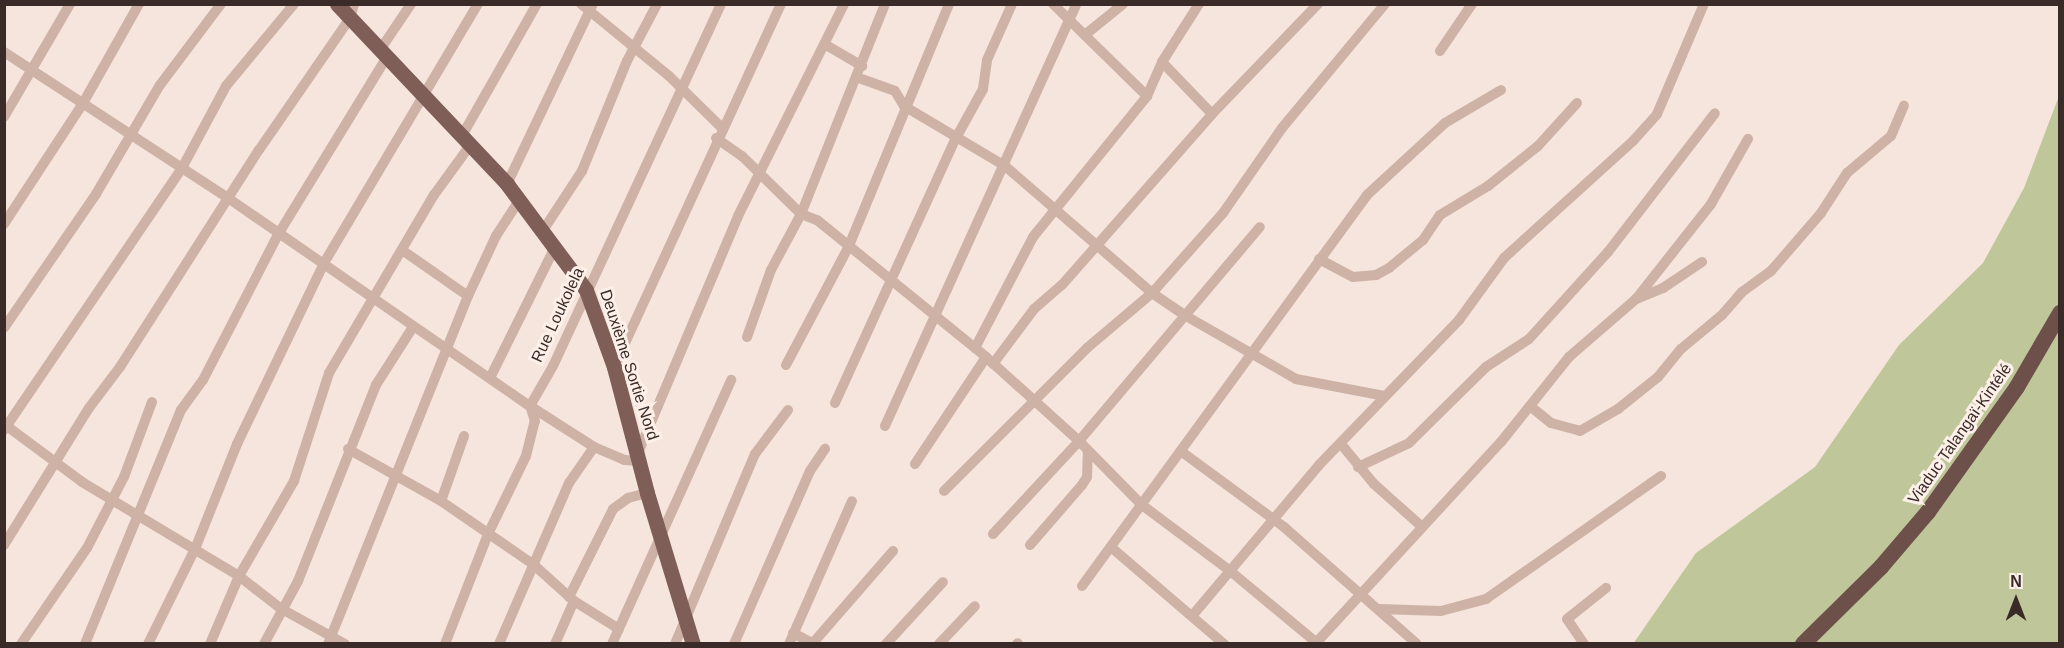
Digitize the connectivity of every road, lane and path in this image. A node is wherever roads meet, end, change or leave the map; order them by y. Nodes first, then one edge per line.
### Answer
1 (70, 4) edge
2 (139, 4) edge
3 (221, 4) edge
4 (294, 4) edge
5 (337, 4) edge
6 (411, 4) edge
7 (478, 4) edge
8 (537, 4) edge
9 (657, 4) edge
10 (721, 4) edge
11 (781, 4) edge
12 (844, 4) edge
13 (885, 4) edge
14 (949, 4) edge
15 (1012, 4) edge
16 (1053, 4) edge
17 (1076, 4) edge
18 (1123, 4) edge
19 (1199, 4) edge
20 (1318, 4) edge
21 (1385, 4) edge
22 (1472, 4) edge
23 (1704, 4) edge
24 (588, 6) edge
25 (352, 11) edge
26 (1070, 19) junction
27 (1086, 34) junction
28 (826, 45) junction
29 (634, 48) junction
30 (1440, 51) dead end
31 (4, 52) edge
32 (384, 54) junction
33 (1162, 62) junction
34 (862, 66) junction
35 (29, 69) junction
36 (856, 77) junction
37 (682, 88) junction
38 (1501, 90) dead end
39 (424, 95) junction
40 (1147, 96) junction
41 (1577, 103) dead end
42 (82, 105) junction
43 (904, 106) junction
44 (1904, 106) dead end
45 (1715, 113) dead end
46 (1212, 114) junction
47 (4, 117) edge
48 (721, 127) junction
49 (132, 134) junction
50 (716, 138) junction
51 (956, 138) junction
52 (467, 139) junction
53 (1748, 140) dead end
54 (1005, 166) junction
55 (182, 168) junction
56 (761, 173) junction
57 (507, 184) junction
58 (228, 198) junction
59 (520, 199) junction
60 (1058, 210) junction
61 (801, 214) junction
62 (4, 224) edge
63 (1260, 226) dead end
64 (544, 229) junction
65 (279, 233) junction
66 (1097, 246) junction
67 (555, 248) junction
68 (848, 248) junction
69 (402, 250) junction
70 (1319, 259) junction
71 (1702, 262) dead end
72 (324, 263) junction
73 (890, 281) junction
74 (586, 290) junction
75 (1152, 293) junction
76 (468, 296) junction
77 (376, 298) junction
78 (1636, 299) junction
79 (2060, 313) edge
80 (936, 315) junction
81 (1186, 316) junction
82 (412, 327) junction
83 (4, 328) edge
84 (2060, 337) edge
85 (747, 338) dead end
86 (975, 348) junction
87 (449, 349) junction
88 (1250, 354) junction
89 (990, 360) junction
90 (786, 364) dead end
91 (614, 367) junction
92 (491, 376) junction
93 (731, 380) dead end
94 (1385, 396) junction
95 (152, 402) dead end
96 (1034, 402) junction
97 (835, 403) dead end
98 (530, 406) junction
99 (1530, 406) junction
100 (788, 410) dead end
101 (5, 426) edge
102 (885, 426) dead end
103 (464, 436) dead end
104 (1079, 441) junction
105 (1341, 444) junction
106 (594, 447) junction
107 (348, 449) junction
108 (825, 449) dead end
109 (1182, 452) junction
110 (1088, 453) junction
111 (640, 457) junction
112 (55, 463) junction
113 (915, 464) dead end
114 (1358, 467) junction
115 (395, 473) junction
116 (1661, 476) dead end
117 (944, 490) dead end
118 (647, 493) junction
119 (113, 498) junction
120 (441, 501) junction
121 (852, 501) dead end
122 (1142, 505) junction
123 (137, 514) junction
124 (1274, 520) junction
125 (1420, 525) junction
126 (488, 534) junction
127 (993, 534) dead end
128 (661, 536) junction
129 (4, 544) edge
130 (1030, 545) dead end
131 (1112, 548) junction
132 (195, 549) junction
133 (893, 551) dead end
134 (534, 565) junction
135 (1229, 570) junction
136 (239, 576) junction
137 (943, 582) dead end
138 (1082, 586) dead end
139 (1606, 588) dead end
140 (1360, 592) junction
141 (571, 599) junction
142 (975, 606) dead end
143 (280, 608) junction
144 (1379, 609) junction
145 (1192, 616) junction
146 (687, 621) junction
147 (618, 628) junction
148 (791, 638) edge
149 (329, 640) edge
150 (814, 643) edge
151 (1316, 643) edge
152 (21, 644) edge
153 (85, 644) edge
154 (148, 644) edge
155 (210, 644) edge
156 (264, 644) edge
157 (345, 644) edge
158 (446, 644) edge
159 (499, 644) edge
160 (555, 644) edge
161 (612, 644) edge
162 (675, 644) edge
163 (693, 644) edge
164 (734, 644) edge
165 (886, 644) edge
166 (939, 644) edge
167 (1224, 644) edge
168 (1416, 644) edge
169 (1584, 644) edge
170 (1803, 644) edge
171 (1819, 644) edge

1 - 35 street
2 - 42 street
3 - 49 street
4 - 55 street
5 - 25 main road, Deuxième Sortie Nord
6 - 32 street
7 - 39 street
8 - 52 street
9 - 29 street
10 - 37 street, Rue Loukolela
11 - 48 street
12 - 28 street
13 - 34 street
14 - 43 street
15 - 51 street
16 - 26 street
17 - 26 street
18 - 27 street
19 - 33 street
20 - 46 street
21 - 75 street
22 - 30 street
23 - 94 street
24 - 29 street
24 - 57 street
25 - 32 main road, Deuxième Sortie Nord
25 - 58 street
26 - 27 street
26 - 54 street
27 - 40 street
28 - 34 street
28 - 56 street
29 - 37 street
29 - 64 street
31 - 35 street
32 - 39 main road, Deuxième Sortie Nord
32 - 65 street
33 - 40 street
33 - 46 street
34 - 36 street
35 - 42 street
35 - 47 street
36 - 43 street
36 - 61 street
37 - 48 street
37 - 74 street, Rue Loukolela
38 - 70 street
39 - 52 main road, Deuxième Sortie Nord
39 - 72 street
40 - 60 street
41 - 70 street
42 - 49 street
42 - 62 street
43 - 51 street
43 - 68 street
44 - 99 street
45 - 114 street
46 - 66 street
48 - 50 street
49 - 55 street
49 - 83 street
50 - 56 street
50 - 91 street
51 - 54 street
51 - 73 street
52 - 57 main road, Deuxième Sortie Nord
52 - 69 street
53 - 78 street
54 - 60 street
54 - 80 street
55 - 58 street
55 - 101 street
56 - 61 street
56 - 111 street
57 - 59 main road, Deuxième Sortie Nord
58 - 65 street
58 - 112 street
59 - 64 main road, Deuxième Sortie Nord
59 - 76 street
60 - 66 street
60 - 86 street
61 - 68 street
61 - 85 street
63 - 81 street
64 - 67 main road, Deuxième Sortie Nord
65 - 72 street
65 - 123 street
66 - 75 street
66 - 89 street
67 - 74 main road, Deuxième Sortie Nord
67 - 92 street
68 - 73 street
68 - 90 street
69 - 76 street
69 - 77 street
70 - 88 street
71 - 78 street
72 - 77 street
72 - 132 street
73 - 80 street
73 - 97 street
74 - 91 main road, Deuxième Sortie Nord
74 - 98 street, Rue Loukolela
75 - 81 street
75 - 96 street
76 - 87 street
77 - 82 street
77 - 136 street
78 - 99 street
79 - 170 highway, Viaduc Talangaï-Kintélé
80 - 86 street
80 - 102 street
81 - 88 street
81 - 104 street
82 - 87 street
82 - 107 street
84 - 171 highway, Viaduc Talangaï-Kintélé
86 - 89 street
87 - 92 street
87 - 115 street
88 - 94 street
88 - 109 street
89 - 96 street
89 - 113 street
91 - 111 main road, Deuxième Sortie Nord
92 - 98 street
93 - 128 street
94 - 105 street
95 - 119 street
96 - 104 street
96 - 117 street
98 - 106 street
98 - 126 street, Rue Loukolela
99 - 125 street
100 - 146 street
101 - 112 street
103 - 120 street
104 - 110 street
104 - 127 street
105 - 114 street
105 - 124 street
106 - 111 street
106 - 134 street
107 - 115 street
107 - 143 street
108 - 164 street
109 - 122 street
109 - 124 street
110 - 122 street
110 - 130 street
111 - 118 main road, Deuxième Sortie Nord
112 - 119 street
112 - 129 street
114 - 125 street
115 - 120 street
115 - 149 street
116 - 144 street
118 - 128 main road, Deuxième Sortie Nord
118 - 141 street
119 - 123 street
119 - 152 street
120 - 126 street
121 - 148 street
122 - 131 street
122 - 135 street
123 - 132 street
123 - 153 street
124 - 135 street
124 - 140 street
125 - 140 street
126 - 134 street
126 - 158 street, Rue Loukolela
128 - 146 main road, Deuxième Sortie Nord
128 - 147 street
131 - 138 street
131 - 145 street
132 - 136 street
132 - 154 street
133 - 150 street
134 - 141 street
134 - 159 street
135 - 145 street
135 - 151 street
136 - 143 street
136 - 155 street
137 - 165 street
139 - 169 street
140 - 144 street
140 - 151 street
141 - 147 street
141 - 160 street
142 - 166 street
143 - 149 street
143 - 156 street
144 - 168 street
145 - 167 street
146 - 162 street
146 - 163 main road, Deuxième Sortie Nord
147 - 161 street
148 - 150 street
149 - 157 street

